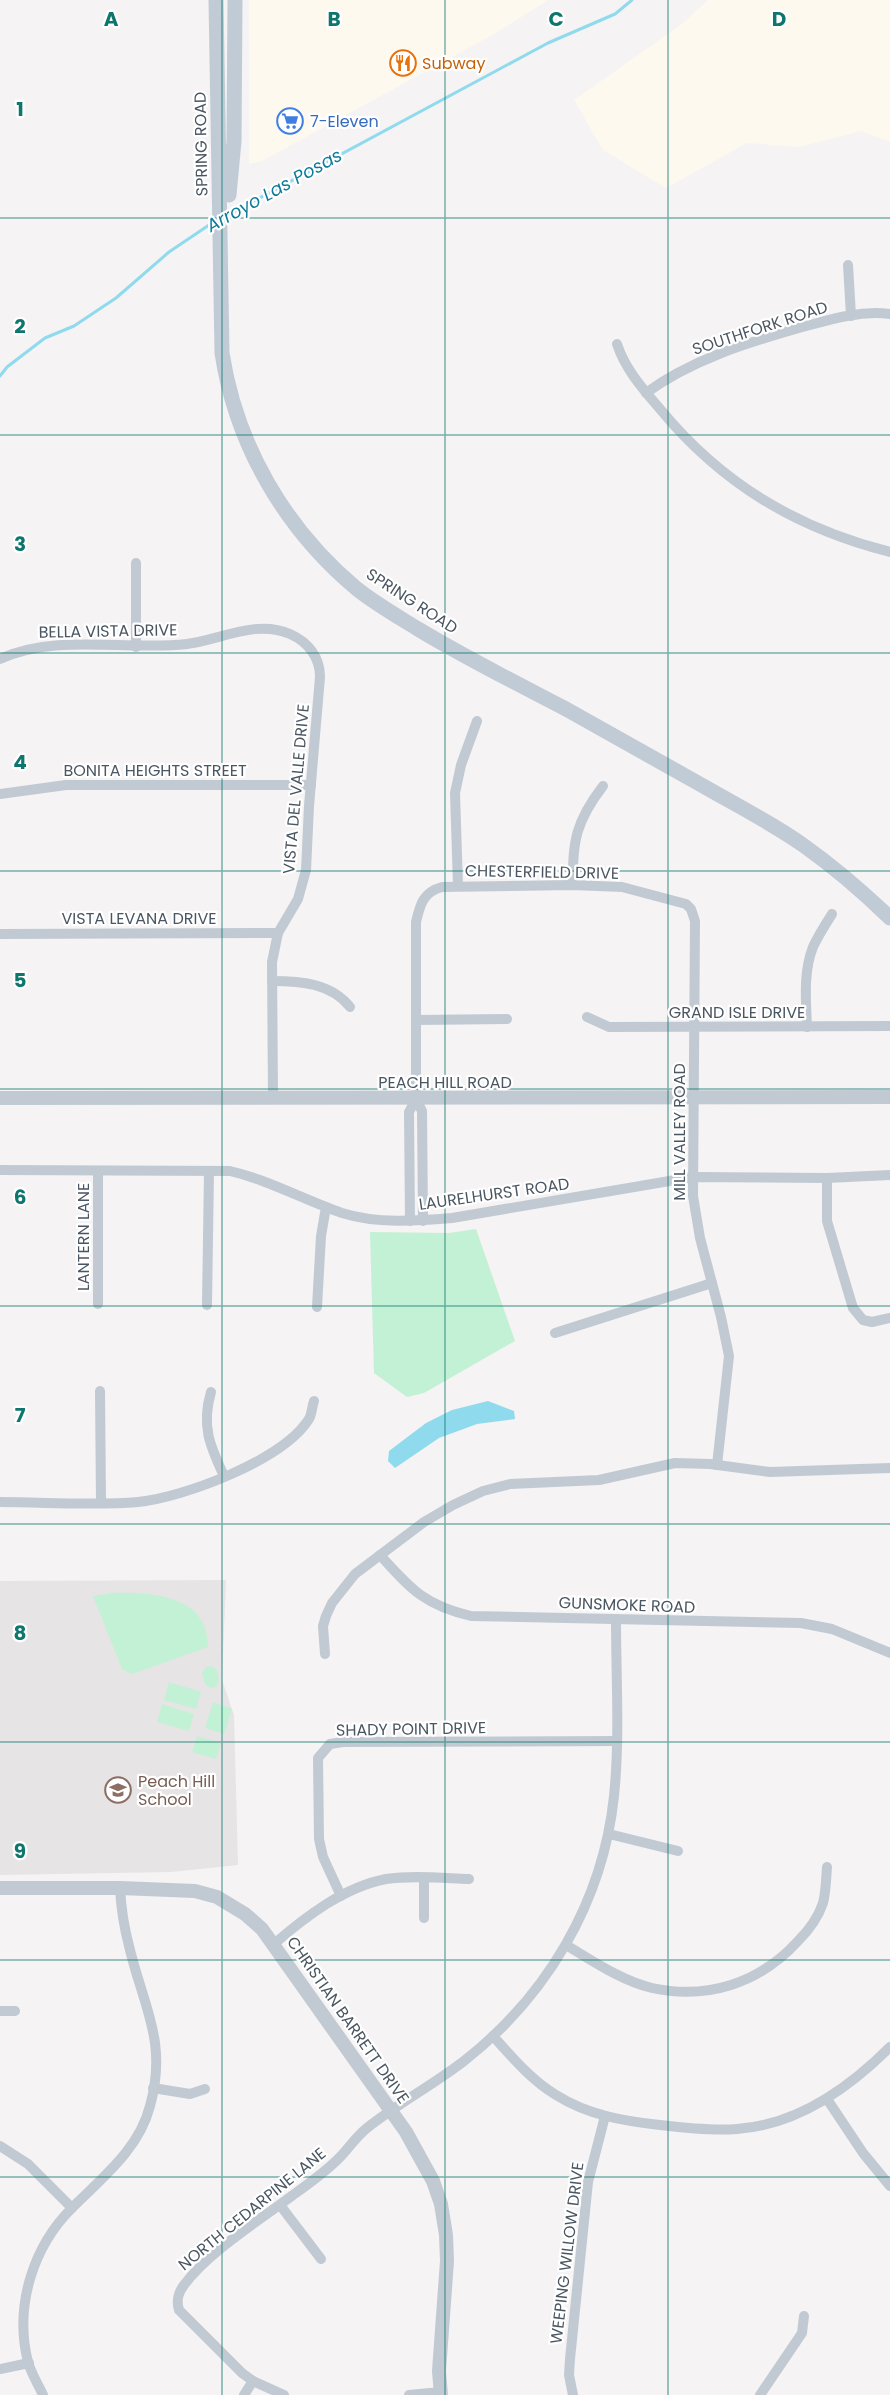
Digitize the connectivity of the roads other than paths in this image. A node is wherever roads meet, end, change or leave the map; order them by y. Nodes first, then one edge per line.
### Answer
1 (216, 0) edge
2 (235, 0) edge
3 (225, 197) junction
4 (225, 265) junction
5 (848, 265) dead end
6 (890, 314) edge
7 (851, 316) junction
8 (616, 344) dead end
9 (646, 393) junction
10 (890, 552) edge
11 (136, 563) dead end
12 (253, 630) joint
13 (136, 647) junction
14 (0, 659) edge
15 (477, 721) dead end
16 (311, 785) junction
17 (603, 786) dead end
18 (0, 794) edge
19 (573, 885) junction
20 (458, 886) junction
21 (686, 904) joint
22 (890, 908) edge
23 (832, 914) dead end
24 (890, 918) edge
25 (278, 933) junction
26 (0, 934) edge
27 (272, 981) junction
28 (350, 1007) dead end
29 (587, 1017) dead end
30 (507, 1019) dead end
31 (416, 1020) junction
32 (890, 1026) edge
33 (694, 1027) junction
34 (807, 1027) junction
35 (273, 1097) junction
36 (890, 1097) edge
37 (0, 1098) edge
38 (694, 1098) junction
39 (416, 1099) junction
40 (0, 1170) edge
41 (98, 1171) junction
42 (208, 1171) junction
43 (890, 1175) edge
44 (693, 1177) junction
45 (827, 1178) junction
46 (326, 1207) junction
47 (410, 1221) junction
48 (423, 1221) junction
49 (712, 1283) junction
50 (98, 1304) dead end
51 (207, 1305) dead end
52 (317, 1307) dead end
53 (890, 1318) edge
54 (555, 1333) dead end
55 (100, 1391) dead end
56 (211, 1392) dead end
57 (314, 1401) dead end
58 (717, 1465) junction
59 (890, 1468) edge
60 (224, 1476) junction
61 (0, 1502) edge
62 (101, 1502) junction
63 (380, 1555) junction
64 (616, 1619) junction
65 (890, 1653) edge
66 (325, 1654) dead end
67 (617, 1741) junction
68 (609, 1834) junction
69 (678, 1851) dead end
70 (827, 1867) dead end
71 (424, 1878) junction
72 (469, 1879) dead end
73 (0, 1888) edge
74 (120, 1888) junction
75 (341, 1896) junction
76 (424, 1918) dead end
77 (274, 1944) junction
78 (566, 1945) junction
79 (0, 2011) edge
80 (15, 2011) dead end
81 (493, 2036) junction
82 (890, 2047) edge
83 (153, 2088) junction
84 (205, 2089) dead end
85 (827, 2099) junction
86 (392, 2111) junction
87 (605, 2116) junction
88 (0, 2146) edge
89 (890, 2186) edge
90 (280, 2205) junction
91 (72, 2208) junction
92 (321, 2259) dead end
93 (804, 2316) dead end
94 (29, 2363) junction
95 (0, 2369) edge
96 (253, 2381) junction
97 (441, 2393) edge
98 (766, 2393) edge
99 (43, 2395) edge
100 (244, 2395) edge
101 (284, 2395) edge
102 (409, 2395) edge
103 (573, 2395) edge

1 - 3 main road, SPRING ROAD
2 - 3 main road, SPRING ROAD
3 - 4 main road, SPRING ROAD
4 - 22 main road, SPRING ROAD
4 - 24 main road, SPRING ROAD
5 - 7 street
6 - 7 street, SOUTHFORK ROAD
7 - 9 street, SOUTHFORK ROAD
8 - 9 street
9 - 10 street
11 - 13 street
12 - 13 street, BELLA VISTA DRIVE
12 - 16 street, VISTA DEL VALLE DRIVE
13 - 14 street, BELLA VISTA DRIVE
15 - 20 street
16 - 18 street, BONITA HEIGHTS STREET
16 - 25 street, VISTA DEL VALLE DRIVE
17 - 19 street
19 - 20 street, CHESTERFIELD DRIVE
19 - 21 street, CHESTERFIELD DRIVE
20 - 31 street, CHESTERFIELD DRIVE
21 - 33 street, MILL VALLEY ROAD
23 - 34 street
25 - 26 street, VISTA LEVANA DRIVE
25 - 27 street, VISTA DEL VALLE DRIVE
27 - 28 street
27 - 35 street, VISTA DEL VALLE DRIVE
29 - 33 street, GRAND ISLE DRIVE
30 - 31 street
31 - 39 street
32 - 34 street, GRAND ISLE DRIVE
33 - 34 street, GRAND ISLE DRIVE
33 - 38 street, MILL VALLEY ROAD
35 - 37 street, PEACH HILL ROAD
35 - 39 street, PEACH HILL ROAD
36 - 38 street, PEACH HILL ROAD
38 - 39 street, PEACH HILL ROAD
38 - 44 street, MILL VALLEY ROAD
39 - 47 street
39 - 48 street
40 - 41 street, LAURELHURST ROAD
41 - 42 street, LAURELHURST ROAD
41 - 50 street, LANTERN LANE
42 - 46 street, LAURELHURST ROAD
42 - 51 street
43 - 45 street, LAURELHURST ROAD
44 - 45 street, LAURELHURST ROAD
44 - 48 street, LAURELHURST ROAD
44 - 49 street, MILL VALLEY ROAD
45 - 53 street
46 - 47 street, LAURELHURST ROAD
46 - 52 street
47 - 48 street, LAURELHURST ROAD
49 - 54 street
49 - 58 street, MILL VALLEY ROAD
55 - 62 street
56 - 60 street
57 - 60 street
58 - 59 street
58 - 63 street
60 - 62 street
61 - 62 street
63 - 64 street, GUNSMOKE ROAD
63 - 66 street
64 - 65 street, GUNSMOKE ROAD
64 - 67 street, NORTH CEDARPINE LANE
67 - 68 street, NORTH CEDARPINE LANE
67 - 75 street, SHADY POINT DRIVE
68 - 69 street
68 - 78 street, NORTH CEDARPINE LANE
70 - 78 street
71 - 72 street
71 - 75 street
71 - 76 street
73 - 74 street, CHRISTIAN BARRETT DRIVE
74 - 77 street, CHRISTIAN BARRETT DRIVE
74 - 83 street
75 - 77 street
77 - 86 street, CHRISTIAN BARRETT DRIVE
78 - 81 street, NORTH CEDARPINE LANE
79 - 80 street
81 - 86 street, NORTH CEDARPINE LANE
81 - 87 street
82 - 85 street
83 - 84 street
83 - 91 street
85 - 87 street
85 - 89 street
86 - 90 street, NORTH CEDARPINE LANE
86 - 97 street, CHRISTIAN BARRETT DRIVE
87 - 103 street, WEEPING WILLOW DRIVE
88 - 91 street
90 - 92 street
90 - 96 street, NORTH CEDARPINE LANE
91 - 94 street
93 - 98 street
94 - 95 street
94 - 99 street
96 - 100 street
96 - 101 street, NORTH CEDARPINE LANE
97 - 102 street

